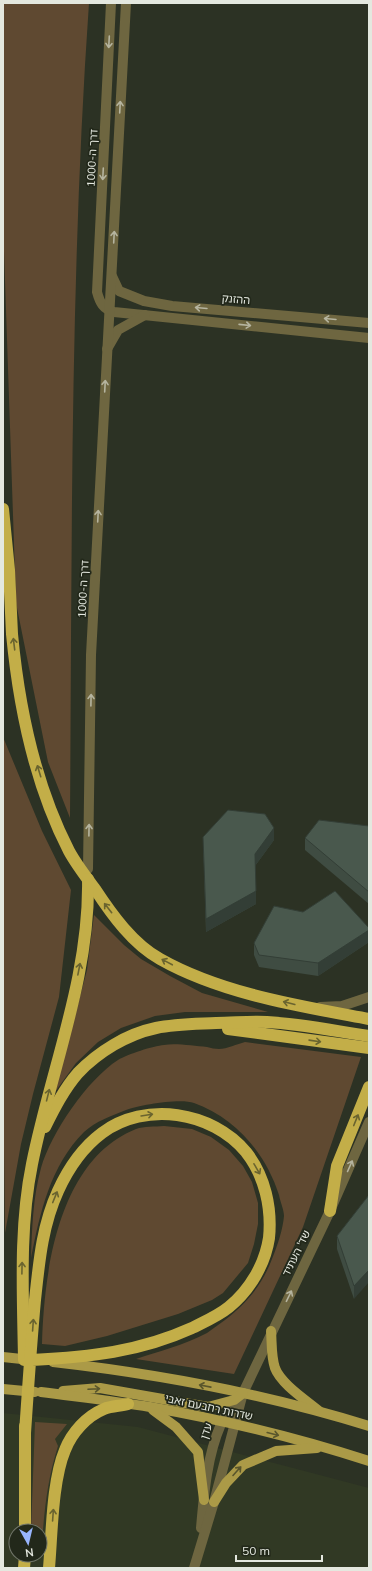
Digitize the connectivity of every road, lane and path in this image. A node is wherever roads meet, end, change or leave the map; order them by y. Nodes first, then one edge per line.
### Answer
1 (111, 3) edge
2 (126, 3) edge
3 (112, 276) junction
4 (108, 310) junction
5 (145, 315) junction
6 (369, 323) edge
7 (369, 338) edge
8 (106, 351) junction
9 (3, 509) edge
10 (88, 869) joint
11 (369, 997) edge
12 (306, 1007) junction
13 (369, 1019) edge
14 (193, 1024) junction
15 (369, 1036) edge
16 (369, 1048) edge
17 (369, 1087) edge
18 (368, 1124) edge
19 (36, 1146) junction
20 (330, 1211) junction
21 (271, 1331) junction
22 (3, 1357) edge
23 (40, 1360) junction
24 (3, 1389) edge
25 (41, 1392) junction
26 (243, 1393) junction
27 (128, 1404) junction
28 (150, 1407) junction
29 (322, 1413) junction
30 (222, 1422) junction
31 (235, 1424) junction
32 (369, 1426) edge
33 (25, 1433) junction
34 (325, 1447) junction
35 (369, 1461) edge
36 (204, 1500) junction
37 (214, 1502) junction
38 (25, 1523) edge
39 (199, 1548) junction
40 (49, 1568) edge
41 (194, 1568) edge

1 -> 4 street, דרך ה-1000
3 -> 2 street, דרך ה-1000
3 - 4 street, דרך ה-1000
6 -> 3 street, ההזנק
4 - 5 street
4 - 8 street, דרך ה-1000
5 -> 7 street
5 - 8 street
10 -> 8 street, דרך ה-1000
12 -> 9 highway
19 -> 10 highway
11 - 12 street
12 - 13 highway
14 - 15 highway
14 -> 16 highway
14 - 19 highway
20 -> 17 highway
20 -> 18 street, שד' העתיד
33 -> 19 highway
21 -> 20 street, שד' העתיד
21 - 26 street, שד' העתיד
21 - 29 main road
22 - 23 main road, שדרות רחבעם זאבי
26 -> 23 main road, שדרות רחבעם זאבי
33 -> 23 highway
24 - 25 main road
25 -> 26 main road
25 - 27 main road, שדרות רחבעם זאבי
26 - 29 main road, שדרות רחבעם זאבי
26 - 30 street, עדן
26 - 31 street, עדן
27 - 28 main road, שדרות רחבעם זאבי
40 -> 27 highway
28 - 30 main road, שדרות רחבעם זאבי
28 - 36 main road
29 - 32 main road, שדרות רחבעם זאבי
30 - 31 main road, שדרות רחבעם זאבי
30 - 36 street, עדן
31 -> 34 main road, שדרות רחבעם זאבי
31 - 37 street, עדן
33 - 38 highway
34 - 35 main road, שדרות רחבעם זאבי
37 -> 34 main road
36 - 39 street, עדן
37 - 39 street, עדן
39 - 41 street, עדן

